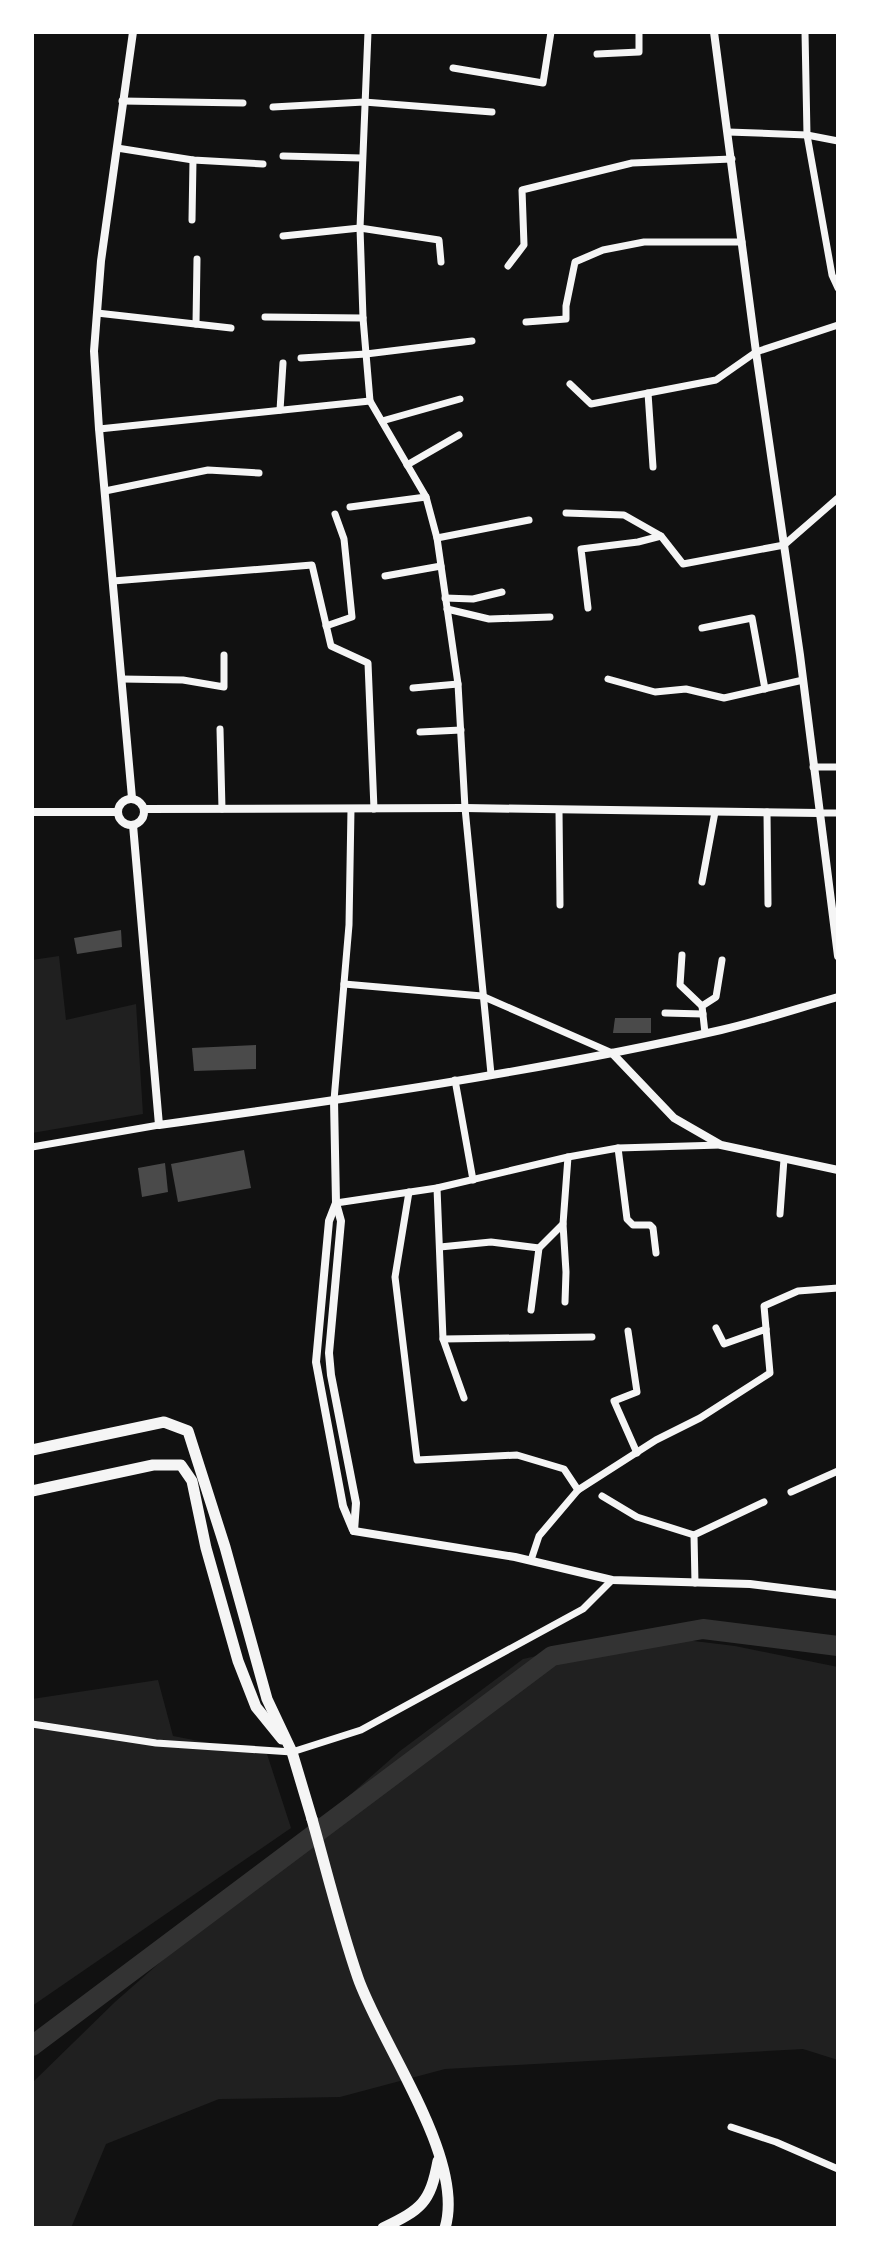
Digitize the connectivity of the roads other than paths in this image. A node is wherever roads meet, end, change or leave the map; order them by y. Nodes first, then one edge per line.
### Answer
1 (133, 32) edge
2 (368, 32) edge
3 (551, 32) edge
4 (639, 32) edge
5 (714, 32) edge
6 (805, 32) edge
7 (597, 54) dead end
8 (453, 68) dead end
9 (122, 101) junction
10 (364, 102) junction
11 (243, 103) dead end
12 (273, 107) dead end
13 (492, 112) dead end
14 (728, 132) junction
15 (807, 135) junction
16 (838, 141) edge
17 (117, 148) junction
18 (283, 156) dead end
19 (362, 158) junction
20 (732, 159) junction
21 (193, 160) junction
22 (263, 164) dead end
23 (192, 220) dead end
24 (360, 228) junction
25 (283, 236) dead end
26 (742, 242) junction
27 (197, 259) dead end
28 (441, 262) dead end
29 (508, 266) dead end
30 (838, 288) edge
31 (97, 313) junction
32 (265, 317) dead end
33 (363, 318) junction
34 (526, 322) dead end
35 (196, 324) junction
36 (838, 325) edge
37 (231, 328) dead end
38 (472, 341) dead end
39 (756, 352) junction
40 (366, 354) junction
41 (301, 358) dead end
42 (283, 363) dead end
43 (570, 384) dead end
44 (648, 393) junction
45 (460, 399) dead end
46 (370, 401) junction
47 (280, 410) junction
48 (382, 421) junction
49 (99, 429) junction
50 (459, 435) dead end
51 (407, 465) junction
52 (653, 467) dead end
53 (259, 473) dead end
54 (105, 491) junction
55 (426, 497) junction
56 (838, 498) edge
57 (350, 507) dead end
58 (566, 513) dead end
59 (335, 514) dead end
60 (529, 520) dead end
61 (661, 536) junction
62 (437, 538) junction
63 (784, 545) junction
64 (441, 566) junction
65 (385, 576) dead end
66 (113, 581) junction
67 (502, 592) dead end
68 (445, 598) junction
69 (588, 608) dead end
70 (447, 609) junction
71 (550, 617) dead end
72 (326, 626) junction
73 (702, 628) dead end
74 (224, 655) dead end
75 (122, 679) junction
76 (608, 679) dead end
77 (803, 680) junction
78 (458, 684) junction
79 (413, 688) dead end
80 (765, 689) junction
81 (220, 729) dead end
82 (461, 730) junction
83 (420, 732) dead end
84 (813, 767) junction
85 (838, 767) edge
86 (132, 798) junction
87 (465, 808) junction
88 (145, 809) junction
89 (222, 809) junction
90 (351, 809) junction
91 (374, 809) junction
92 (559, 810) junction
93 (32, 812) edge
94 (118, 812) junction
95 (715, 812) junction
96 (767, 812) junction
97 (819, 813) junction
98 (838, 813) edge
99 (133, 825) junction
100 (702, 882) dead end
101 (768, 904) dead end
102 (560, 905) dead end
103 (682, 955) dead end
104 (838, 956) edge
105 (722, 960) dead end
106 (344, 984) junction
107 (482, 996) junction
108 (838, 997) edge
109 (702, 1010) junction
110 (665, 1013) dead end
111 (705, 1033) junction
112 (612, 1053) junction
113 (491, 1074) junction
114 (455, 1080) junction
115 (334, 1100) junction
116 (159, 1125) junction
117 (721, 1145) junction
118 (32, 1147) edge
119 (618, 1148) junction
120 (568, 1157) junction
121 (784, 1159) junction
122 (838, 1170) edge
123 (473, 1180) junction
124 (437, 1188) junction
125 (409, 1192) junction
126 (336, 1203) junction
127 (780, 1214) dead end
128 (563, 1224) junction
129 (440, 1247) junction
130 (539, 1248) junction
131 (656, 1253) dead end
132 (838, 1288) edge
133 (565, 1302) dead end
134 (531, 1310) dead end
135 (716, 1328) dead end
136 (766, 1329) junction
137 (628, 1331) dead end
138 (592, 1337) dead end
139 (443, 1339) junction
140 (464, 1398) dead end
141 (32, 1450) edge
142 (637, 1453) junction
143 (838, 1471) edge
144 (578, 1490) junction
145 (32, 1491) edge
146 (791, 1492) dead end
147 (602, 1496) dead end
148 (764, 1502) dead end
149 (694, 1535) junction
150 (531, 1560) junction
151 (612, 1580) junction
152 (695, 1583) junction
153 (838, 1595) edge
154 (32, 1724) edge
155 (292, 1752) junction
156 (731, 2127) dead end
157 (439, 2156) junction
158 (838, 2169) edge
159 (383, 2228) edge
160 (445, 2228) edge

1 - 9 street
2 - 10 street
3 - 8 street
4 - 7 street
5 - 14 street
6 - 15 street
9 - 11 street
9 - 17 street
10 - 12 street
10 - 13 street
10 - 19 street
14 - 15 street
14 - 20 street
15 - 16 street
15 - 30 street
17 - 21 street
17 - 31 street
18 - 19 street
19 - 24 street
20 - 26 street
20 - 29 street
21 - 22 street
21 - 23 street
24 - 25 street
24 - 28 street
24 - 33 street
26 - 34 street
26 - 39 street
27 - 35 street
31 - 35 street
31 - 49 street
32 - 33 street
33 - 40 street
35 - 37 street
36 - 39 street
38 - 40 street
39 - 44 street
39 - 63 street
40 - 41 street
40 - 46 street
42 - 47 street
43 - 44 street
44 - 52 street
45 - 48 street
46 - 47 street
46 - 48 street
47 - 49 street
48 - 51 street
49 - 54 street
50 - 51 street
51 - 55 street
53 - 54 street
54 - 66 street
55 - 57 street
55 - 62 street
56 - 63 street
58 - 61 street
59 - 72 street
60 - 62 street
61 - 63 street
61 - 69 street
62 - 64 street
63 - 77 street
64 - 65 street
64 - 68 street
66 - 72 street
66 - 75 street
67 - 68 street
68 - 70 street
70 - 71 street
70 - 78 street
72 - 91 street
73 - 80 street
74 - 75 street
75 - 86 street
76 - 80 street
77 - 80 street
77 - 84 street
78 - 79 street
78 - 82 street
81 - 89 street
82 - 83 street
82 - 87 street
84 - 85 street
84 - 97 street
86 - 88 street
86 - 94 street
87 - 91 street
87 - 92 street
87 - 107 street
88 - 89 street
88 - 99 street
89 - 90 street
90 - 91 street
90 - 106 street
92 - 95 street
92 - 102 street
93 - 94 street
94 - 99 street
95 - 96 street
95 - 100 street
96 - 97 street
96 - 101 street
97 - 98 street
97 - 104 street
99 - 116 street
103 - 109 street
105 - 109 street
106 - 107 street
106 - 115 street
107 - 112 street
107 - 113 street
108 - 111 street
109 - 110 street
109 - 111 street
111 - 112 street
112 - 113 street
112 - 117 street
113 - 114 street
114 - 115 street
114 - 123 street
115 - 116 street
115 - 126 street
116 - 118 street
117 - 119 street
117 - 121 street
119 - 120 street
119 - 131 street
120 - 123 street
120 - 128 street
121 - 122 street
121 - 127 street
123 - 124 street
124 - 125 street
124 - 129 street
125 - 126 street
125 - 144 street
126 - 150 street
128 - 130 street
128 - 133 street
129 - 130 street
129 - 139 street
130 - 134 street
132 - 136 street
135 - 136 street
136 - 142 street
137 - 142 street
138 - 139 street
139 - 140 street
141 - 155 main road
142 - 144 street
143 - 146 street
144 - 150 street
145 - 155 main road
147 - 149 street
148 - 149 street
149 - 152 street
150 - 151 street
151 - 152 street
151 - 155 street
152 - 153 street
154 - 155 street
155 - 157 main road
156 - 158 street
157 - 159 main road
157 - 160 main road

